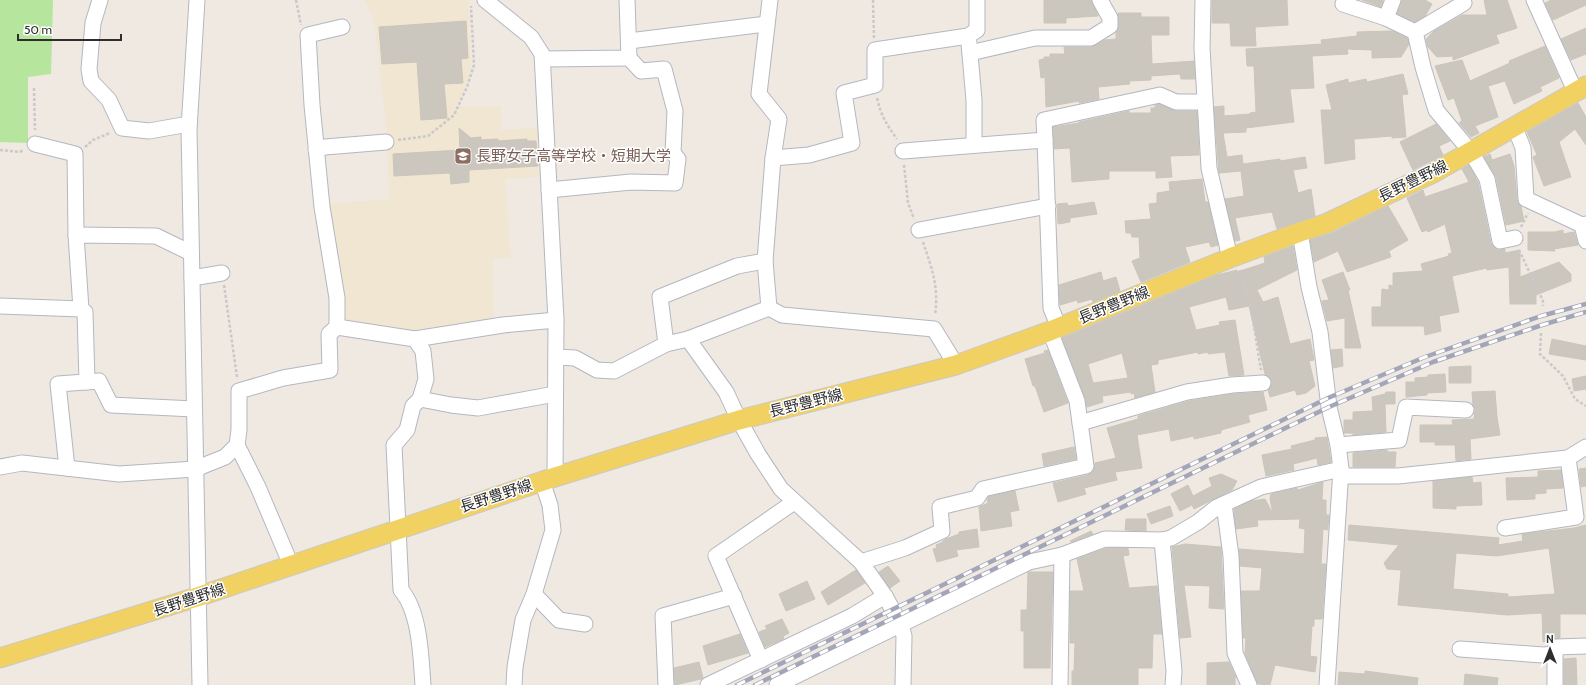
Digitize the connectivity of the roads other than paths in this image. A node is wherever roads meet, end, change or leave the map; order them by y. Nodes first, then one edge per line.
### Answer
1 (100, 0) edge
2 (197, 0) edge
3 (485, 0) edge
4 (627, 0) edge
5 (770, 0) edge
6 (977, 0) edge
7 (1100, 0) edge
8 (1203, 0) edge
9 (1394, 0) edge
10 (1534, 0) edge
11 (1340, 1) edge
12 (1464, 3) dead end
13 (1386, 18) junction
14 (766, 24) junction
15 (342, 27) dead end
16 (1415, 32) junction
17 (968, 36) junction
18 (628, 41) junction
19 (970, 53) junction
20 (630, 58) junction
21 (543, 59) junction
22 (1580, 88) edge
23 (1205, 102) junction
24 (189, 124) junction
25 (1514, 125) junction
26 (1045, 140) junction
27 (386, 142) road end
28 (35, 144) road end
29 (974, 145) junction
30 (316, 150) junction
31 (903, 151) road end
32 (1471, 152) junction
33 (773, 158) junction
34 (549, 190) junction
35 (1048, 206) junction
36 (1584, 225) edge
37 (919, 230) road end
38 (1300, 232) junction
39 (76, 235) junction
40 (1515, 238) road end
41 (1586, 241) edge
42 (191, 253) junction
43 (1233, 257) junction
44 (764, 261) junction
45 (222, 273) road end
46 (192, 278) junction
47 (0, 306) edge
48 (769, 308) junction
49 (81, 309) junction
50 (556, 320) junction
51 (337, 327) junction
52 (1054, 330) junction
53 (415, 339) junction
54 (688, 339) junction
55 (666, 344) junction
56 (556, 357) junction
57 (956, 365) junction
58 (87, 382) junction
59 (1263, 383) road end
60 (555, 394) junction
61 (420, 399) junction
62 (194, 409) junction
63 (1466, 410) dead end
64 (739, 420) junction
65 (1080, 423) junction
66 (1338, 444) junction
67 (237, 446) junction
68 (1586, 448) edge
69 (1568, 458) junction
70 (0, 467) edge
71 (67, 468) junction
72 (195, 469) junction
73 (1341, 472) junction
74 (548, 479) junction
75 (794, 502) junction
76 (1224, 504) junction
77 (1506, 528) dead end
78 (397, 529) junction
79 (1162, 540) junction
80 (1062, 555) junction
81 (861, 562) junction
82 (291, 565) junction
83 (534, 594) junction
84 (734, 596) junction
85 (885, 596) junction
86 (197, 598) junction
87 (585, 624) dead end
88 (901, 626) junction
89 (1586, 646) edge
90 (1460, 649) dead end
91 (1555, 654) junction
92 (0, 658) edge
93 (761, 660) junction
94 (200, 685) edge
95 (423, 685) edge
96 (514, 685) edge
97 (666, 685) edge
98 (708, 685) edge
99 (777, 685) edge
100 (903, 685) edge
101 (1060, 685) edge
102 (1173, 685) edge
103 (1249, 685) edge
104 (1327, 685) edge
105 (1555, 685) edge

1 - 24 street
2 - 24 street
3 - 21 street
4 - 18 street
5 - 14 street
6 - 17 street
7 - 19 street
8 - 23 street
9 - 13 street
10 - 22 street
11 - 13 street
12 - 16 street
13 - 16 street
14 - 18 street
14 - 33 street
15 - 30 street
16 - 32 street
17 - 19 street
17 - 33 street
18 - 20 street
19 - 29 street
20 - 21 street
20 - 34 street
21 - 34 street
22 - 25 main road, 長野豊野線
23 - 26 street
23 - 43 street
24 - 42 street
25 - 32 main road, 長野豊野線
25 - 36 street
26 - 29 street
26 - 35 street
27 - 30 street
28 - 39 street
29 - 31 street
30 - 51 street
32 - 38 main road, 長野豊野線
32 - 40 street
33 - 44 street
34 - 50 street
35 - 37 street
35 - 52 street
36 - 41 street
38 - 43 main road, 長野豊野線
38 - 66 street
39 - 42 street
39 - 49 street
42 - 46 street
43 - 52 main road, 長野豊野線
44 - 48 street
44 - 55 street
45 - 46 street
46 - 62 street
47 - 49 street
48 - 54 street
48 - 57 street
49 - 58 street
50 - 53 street
50 - 56 street
51 - 53 street
51 - 67 street
52 - 57 main road, 長野豊野線
52 - 65 street
53 - 61 street
54 - 55 street
54 - 64 street
55 - 56 street
56 - 60 street
57 - 64 main road, 長野豊野線
58 - 62 street
58 - 71 street
59 - 65 street
60 - 61 street
60 - 74 street
61 - 78 street
62 - 72 street
63 - 66 street
64 - 74 main road, 長野豊野線
64 - 75 street
65 - 81 street
66 - 73 street
67 - 72 street
67 - 82 street
68 - 69 street
69 - 73 street
69 - 77 street
70 - 71 street
71 - 72 street
72 - 86 street
73 - 76 street
73 - 104 street
74 - 78 main road, 長野豊野線
74 - 83 street
75 - 81 street
75 - 84 street
76 - 79 street
76 - 103 street
78 - 82 main road, 長野豊野線
78 - 95 street
79 - 80 street
79 - 102 street
80 - 88 street
80 - 101 street
81 - 85 street
82 - 86 main road, 長野豊野線
83 - 87 street
83 - 96 street
84 - 93 street
84 - 97 street
85 - 88 street
85 - 93 street
86 - 92 main road, 長野豊野線
86 - 94 street
88 - 99 street
88 - 100 street
89 - 91 street
90 - 91 street
91 - 105 street
93 - 98 street

